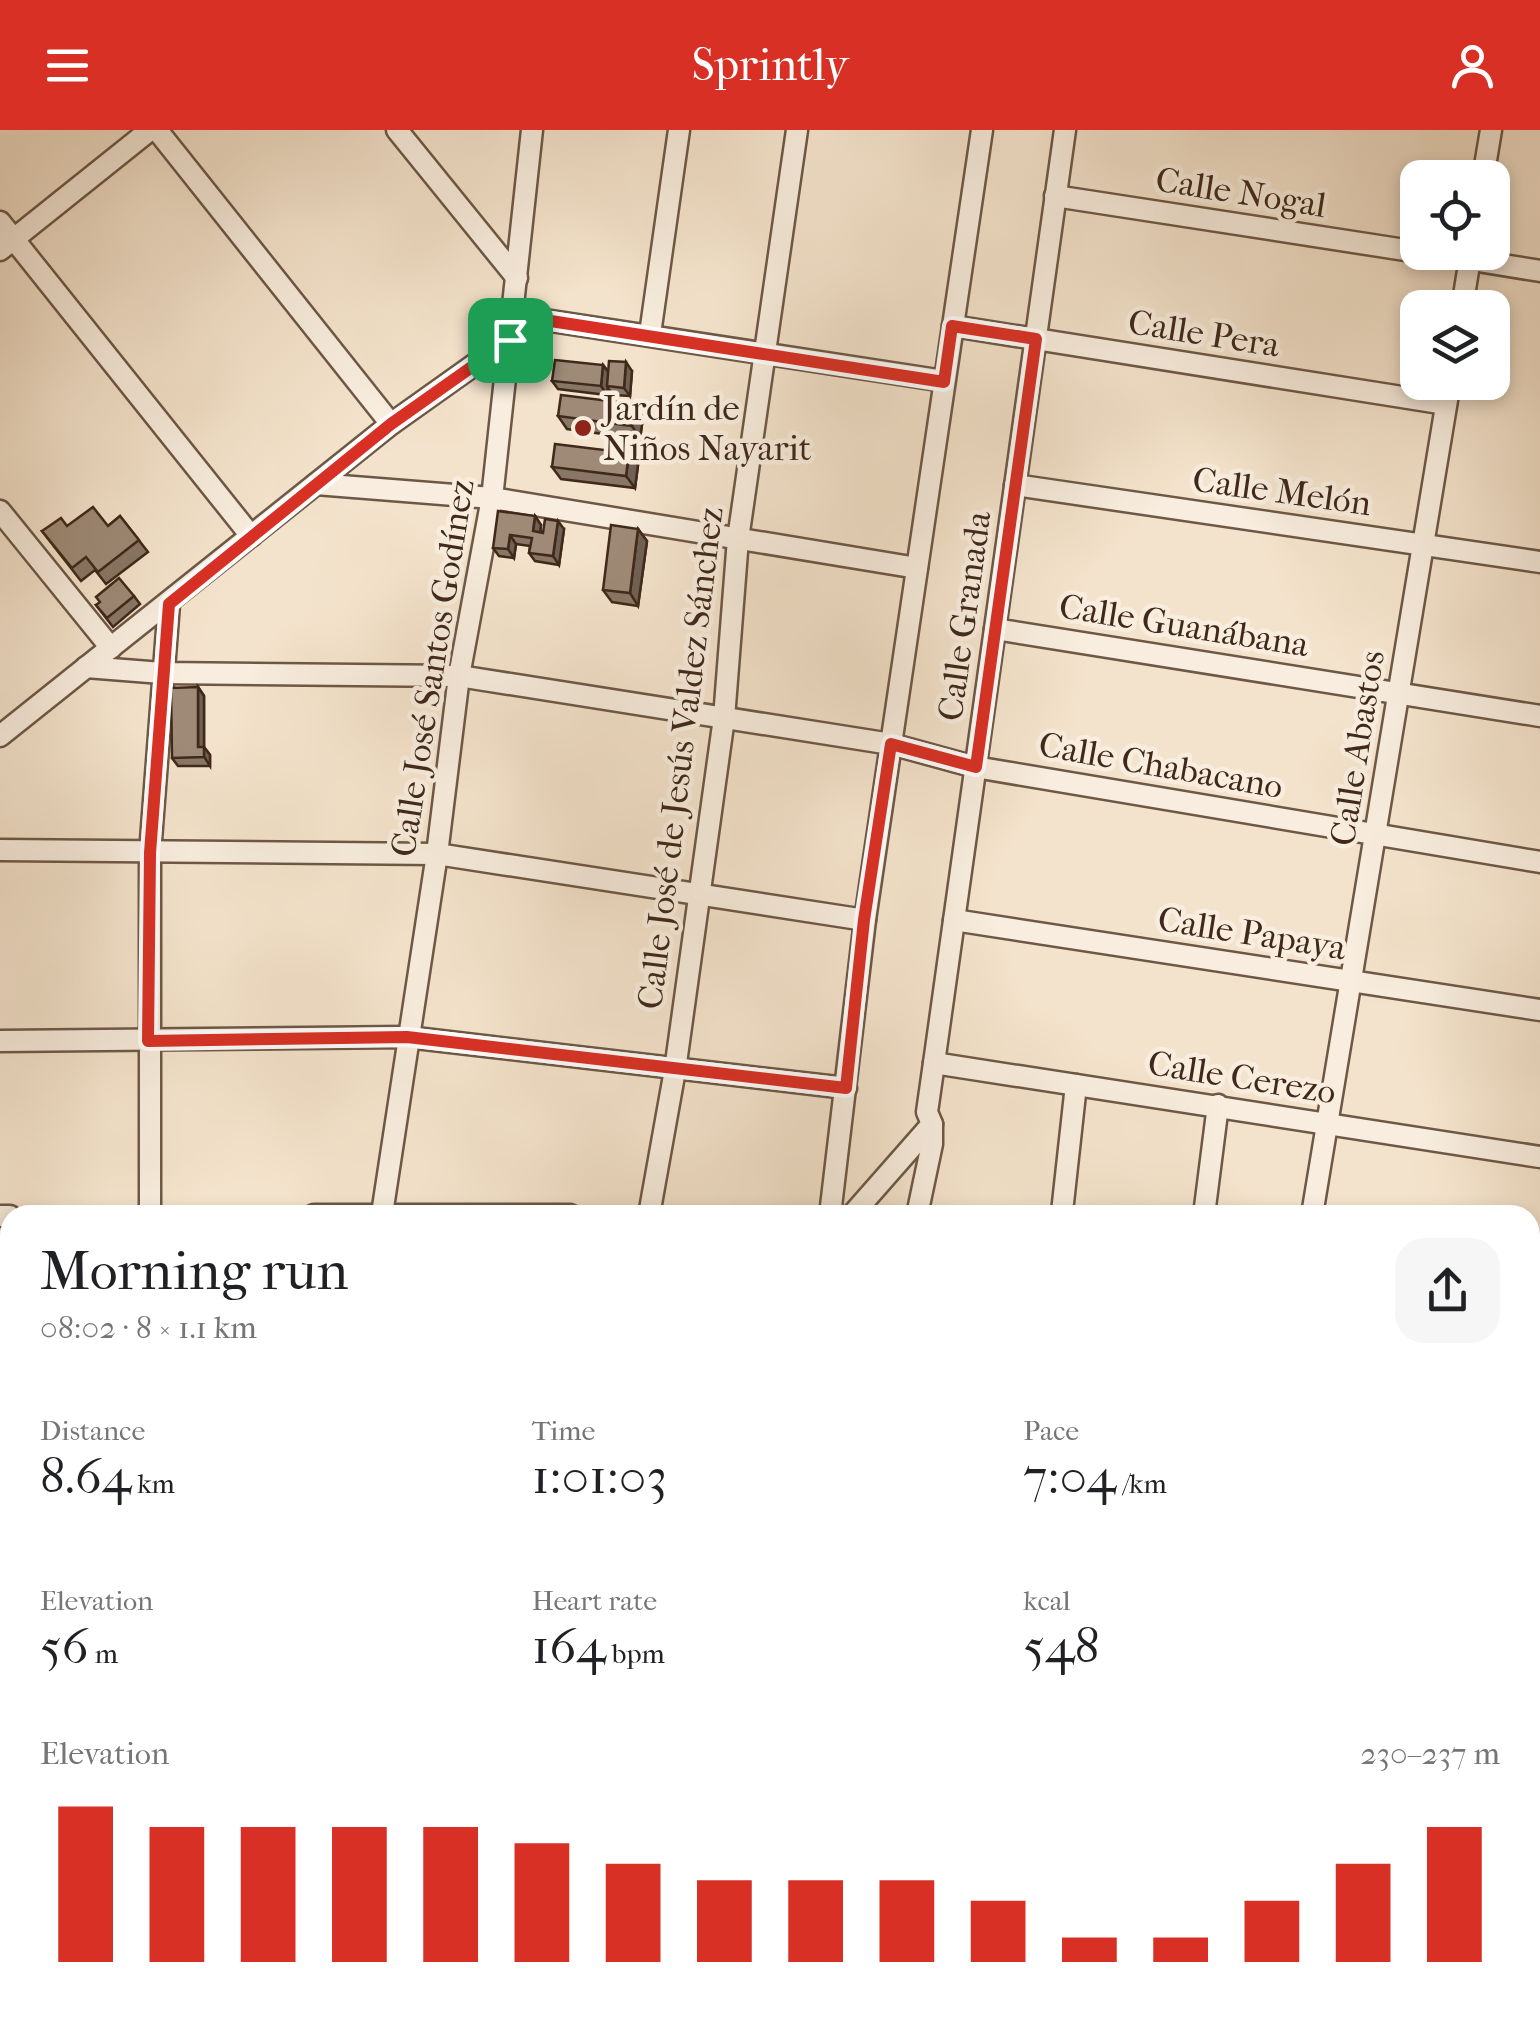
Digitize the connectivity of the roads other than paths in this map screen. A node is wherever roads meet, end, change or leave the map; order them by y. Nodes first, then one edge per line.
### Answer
1 (154, 130) edge
2 (397, 130) edge
3 (532, 130) edge
4 (679, 130) edge
5 (797, 130) edge
6 (982, 130) edge
7 (1065, 130) edge
8 (1491, 130) edge
9 (1486, 160) edge
10 (1056, 196) junction
11 (0, 222) edge
12 (7, 244) edge
13 (1400, 249) edge
14 (1510, 265) edge
15 (1540, 271) edge
16 (517, 278) junction
17 (512, 315) junction
18 (952, 326) junction
19 (650, 334) junction
20 (1036, 339) junction
21 (510, 340) junction
22 (764, 353) junction
23 (944, 382) junction
24 (1447, 400) edge
25 (1446, 404) junction
26 (391, 424) junction
27 (316, 484) junction
28 (1015, 485) junction
29 (492, 498) junction
30 (0, 511) edge
31 (251, 536) junction
32 (738, 539) junction
33 (1423, 544) junction
34 (1540, 562) edge
35 (917, 568) junction
36 (169, 604) junction
37 (995, 628) junction
38 (111, 648) junction
39 (86, 667) junction
40 (162, 674) junction
41 (459, 676) junction
42 (1399, 692) junction
43 (1540, 716) edge
44 (724, 718) junction
45 (0, 736) edge
46 (891, 744) junction
47 (976, 767) junction
48 (1376, 835) junction
49 (0, 850) edge
50 (150, 853) junction
51 (438, 854) junction
52 (1540, 862) edge
53 (697, 895) junction
54 (864, 920) junction
55 (954, 920) junction
56 (1352, 981) junction
57 (1540, 1010) edge
58 (407, 1037) junction
59 (0, 1040) edge
60 (148, 1041) junction
61 (934, 1063) junction
62 (674, 1070) junction
63 (1076, 1084) junction
64 (846, 1088) junction
65 (1218, 1105) junction
66 (930, 1118) junction
67 (1329, 1124) junction
68 (1540, 1157) edge
69 (150, 1205) edge
70 (383, 1205) edge
71 (651, 1205) edge
72 (831, 1205) edge
73 (860, 1205) edge
74 (919, 1205) edge
75 (1063, 1205) edge
76 (1205, 1205) edge
77 (1314, 1205) edge
78 (1540, 1274) edge
79 (1540, 1294) edge
80 (1540, 1646) edge
81 (1540, 1721) edge

1 - 12 street
1 - 26 street
2 - 16 street
3 - 16 street, Calle José Santos Godínez
4 - 19 street
5 - 22 street, Calle José de Jesús Valdez Sánchez
6 - 18 street
7 - 10 street, Calle Granada
8 - 9 street
10 - 13 street, Calle Nogal
10 - 20 street, Calle Granada
11 - 12 street
12 - 31 street
14 - 15 street, Calle Nogal
16 - 17 street, Calle José Santos Godínez
17 - 19 street
17 - 21 street, Calle José Santos Godínez
18 - 20 street, Calle Pera
18 - 23 street
19 - 22 street
20 - 25 street, Calle Pera
20 - 28 street, Calle Granada
21 - 26 street
21 - 29 street, Calle José Santos Godínez
22 - 23 street
22 - 32 street, Calle José de Jesús Valdez Sánchez
23 - 35 street
24 - 25 street, Calle Abastos
25 - 33 street, Calle Abastos
26 - 27 street
27 - 29 street
27 - 31 street
28 - 33 street, Calle Melón
28 - 37 street, Calle Granada
29 - 32 street
29 - 41 street, Calle José Santos Godínez
30 - 38 street
31 - 36 street
32 - 35 street
32 - 44 street, Calle José de Jesús Valdez Sánchez
33 - 34 street, Calle Melón
33 - 42 street, Calle Abastos
35 - 46 street
36 - 38 street
36 - 40 street
37 - 42 street, Calle Guanábana
37 - 47 street, Calle Granada
38 - 39 street
39 - 40 street, Calle Chabacano
39 - 45 street
40 - 41 street, Calle Chabacano
40 - 50 street
41 - 44 street, Calle Chabacano
41 - 51 street, Calle José Santos Godínez
42 - 43 street, Calle Guanábana
42 - 48 street, Calle Abastos
44 - 46 street, Calle Chabacano
44 - 53 street, Calle José de Jesús Valdez Sánchez
46 - 47 street, Calle Chabacano
46 - 54 street
47 - 48 street, Calle Chabacano
47 - 55 street, Calle Granada
48 - 52 street, Calle Chabacano
48 - 56 street, Calle Abastos
49 - 50 street
50 - 51 street
50 - 60 street
51 - 53 street
51 - 58 street, Calle José Santos Godínez
53 - 54 street
53 - 62 street, Calle José de Jesús Valdez Sánchez
54 - 64 street
55 - 56 street, Calle Papaya
55 - 61 street, Calle Granada
56 - 57 street, Calle Papaya
56 - 67 street, Calle Abastos
58 - 60 street
58 - 62 street
58 - 70 street, Calle José Santos Godínez
59 - 60 street
60 - 69 street
61 - 63 street, Calle Cerezo
61 - 66 street, Calle Granada
62 - 64 street
62 - 71 street, Calle José de Jesús Valdez Sánchez
63 - 65 street, Calle Cerezo
63 - 75 street
64 - 72 street
65 - 67 street, Calle Cerezo
65 - 76 street
66 - 73 street
66 - 74 street, Calle Granada
67 - 68 street, Calle Cerezo
67 - 77 street, Calle Abastos
78 - 79 street
80 - 81 street

